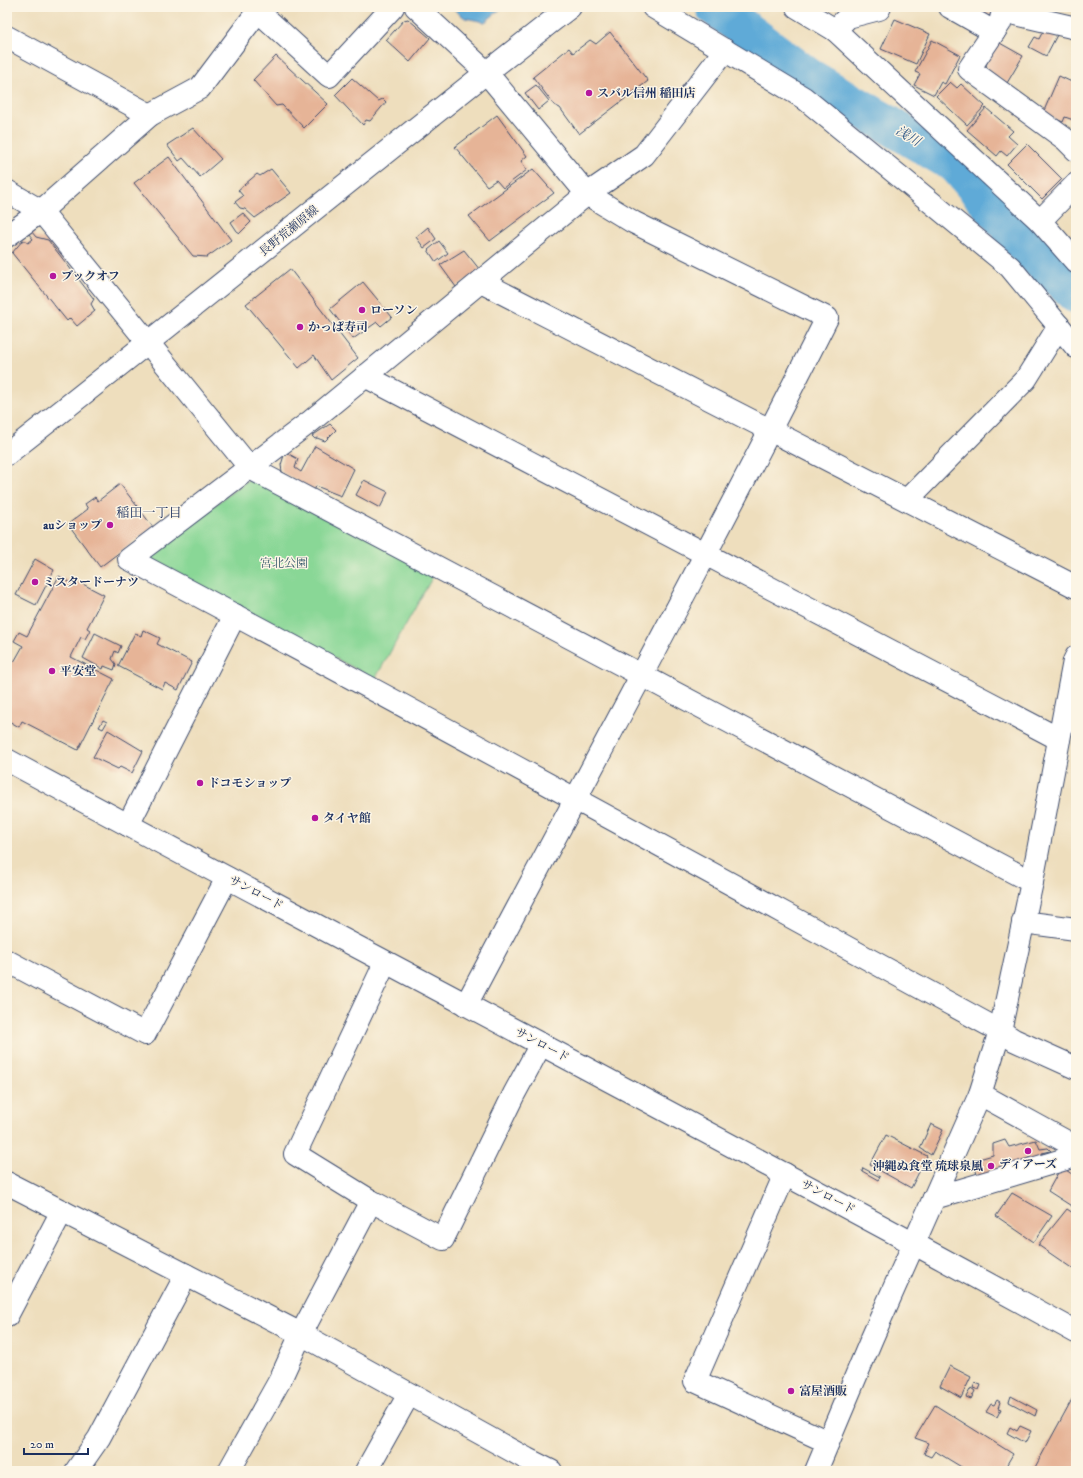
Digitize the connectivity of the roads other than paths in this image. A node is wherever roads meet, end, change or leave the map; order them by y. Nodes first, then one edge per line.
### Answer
1 (393, 7) edge
2 (416, 7) edge
3 (570, 7) edge
4 (653, 7) edge
5 (797, 7) edge
6 (880, 7) edge
7 (950, 7) edge
8 (1003, 9) edge
9 (1076, 28) edge
10 (835, 30) junction
11 (994, 32) junction
12 (7, 37) edge
13 (725, 50) junction
14 (486, 72) junction
15 (150, 115) junction
16 (1076, 150) edge
17 (1076, 184) edge
18 (7, 191) edge
19 (587, 194) junction
20 (42, 210) junction
21 (1040, 221) junction
22 (7, 236) edge
23 (1076, 262) edge
24 (481, 282) junction
25 (1059, 326) junction
26 (148, 344) junction
27 (1076, 347) edge
28 (365, 376) junction
29 (771, 430) junction
30 (7, 454) edge
31 (250, 468) junction
32 (907, 500) junction
33 (705, 554) junction
34 (1076, 587) edge
35 (235, 615) junction
36 (1076, 657) edge
37 (641, 675) junction
38 (1059, 739) junction
39 (7, 760) edge
40 (575, 800) junction
41 (128, 825) junction
42 (227, 878) junction
43 (1032, 882) junction
44 (1023, 922) junction
45 (1076, 929) edge
46 (7, 961) edge
47 (385, 962) junction
48 (466, 1005) junction
49 (1000, 1031) junction
50 (541, 1044) junction
51 (1076, 1068) edge
52 (980, 1094) junction
53 (1076, 1147) edge
54 (1076, 1156) edge
55 (786, 1174) junction
56 (7, 1182) edge
57 (934, 1198) junction
58 (371, 1201) junction
59 (62, 1211) junction
60 (914, 1242) junction
61 (186, 1275) junction
62 (7, 1316) edge
63 (1076, 1332) edge
64 (301, 1334) junction
65 (409, 1394) junction
66 (828, 1442) junction
67 (524, 1465) edge
68 (76, 1471) edge
69 (229, 1471) edge
70 (366, 1471) edge
71 (551, 1471) edge
72 (816, 1471) edge

1 - 15 street
2 - 14 street
3 - 14 street, 長野荒瀬原線
4 - 13 street
5 - 10 street
6 - 10 street
7 - 11 street
8 - 9 street
8 - 11 street
10 - 21 street
11 - 16 street
12 - 15 street
13 - 19 street
13 - 25 street
14 - 19 street
14 - 26 street, 長野荒瀬原線
15 - 20 street
17 - 21 street
18 - 20 street
19 - 24 street
19 - 29 street
20 - 22 street
20 - 26 street
21 - 23 street
24 - 28 street
24 - 29 street
25 - 27 street
25 - 32 street
26 - 30 street, 長野荒瀬原線
26 - 31 street
28 - 31 street
28 - 33 street
29 - 32 street
29 - 33 street
31 - 35 street
31 - 37 street
32 - 34 street
33 - 37 street
33 - 38 street
35 - 40 street
35 - 41 street
36 - 38 street
37 - 40 street
37 - 43 street
38 - 43 street
39 - 41 street, サンロード
40 - 48 street
40 - 49 street
41 - 42 street, サンロード
42 - 46 street
42 - 47 street, サンロード
43 - 44 street
44 - 45 street
44 - 49 street
47 - 48 street, サンロード
47 - 58 street
48 - 50 street, サンロード
49 - 51 street
49 - 52 street
50 - 55 street, サンロード
50 - 58 street
52 - 53 street
52 - 57 street
54 - 57 street
55 - 60 street, サンロード
55 - 66 street
56 - 59 street
57 - 60 street
58 - 64 street
59 - 61 street
59 - 62 street
60 - 63 street, サンロード
60 - 66 street
61 - 64 street
61 - 68 street
64 - 65 street
64 - 69 street
65 - 67 street
65 - 70 street
66 - 72 street
67 - 71 street

